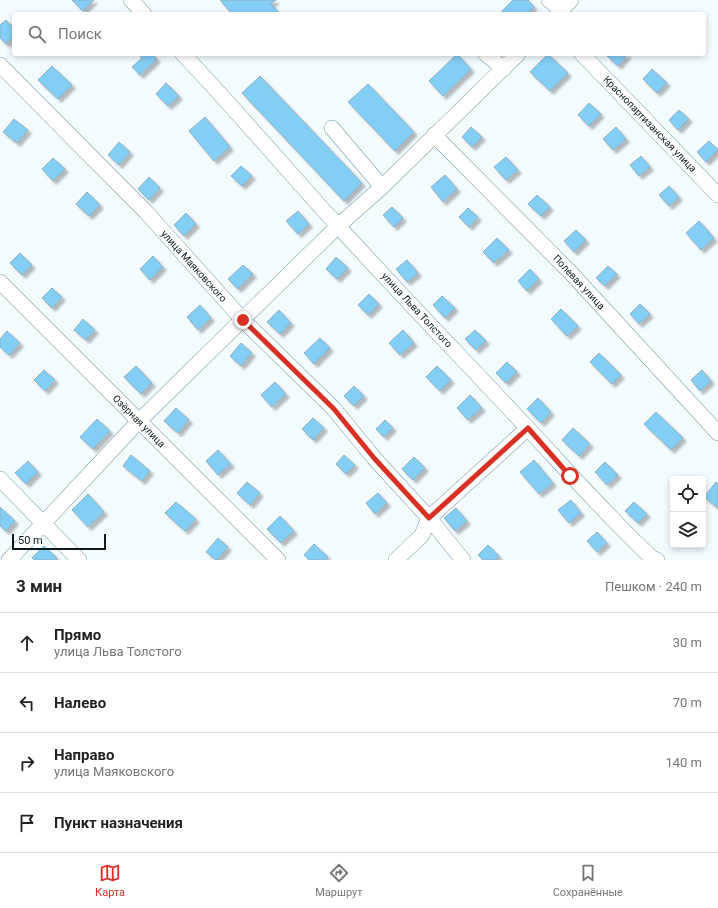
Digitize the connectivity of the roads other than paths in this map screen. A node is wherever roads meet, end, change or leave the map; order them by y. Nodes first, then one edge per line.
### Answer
1 (131, 0) edge
2 (549, 0) edge
3 (563, 8) edge
4 (142, 12) edge
5 (188, 56) edge
6 (488, 56) edge
7 (516, 56) edge
8 (584, 56) edge
9 (0, 65) edge
10 (504, 69) junction
11 (332, 128) dead end
12 (434, 135) junction
13 (382, 187) junction
14 (718, 194) edge
15 (338, 226) junction
16 (0, 282) edge
17 (243, 320) junction
18 (139, 422) junction
19 (528, 428) junction
20 (718, 433) edge
21 (0, 479) edge
22 (429, 518) junction
23 (44, 523) junction
24 (9, 560) edge
25 (79, 560) edge
26 (278, 560) edge
27 (396, 560) edge
28 (463, 560) edge
29 (657, 560) edge

1 - 4 street
2 - 3 street
5 - 15 street, улица Льва Толстого
6 - 10 street
7 - 10 street
8 - 14 street, Краснопартизанская улица
9 - 17 street, улица Маяковского
10 - 12 street
11 - 13 street
12 - 13 street
12 - 20 street, Полевая улица
13 - 15 street
15 - 17 street
15 - 19 street, улица Льва Толстого
16 - 18 street, Озёрная улица
17 - 18 street
17 - 22 street, улица Маяковского
18 - 23 street
18 - 26 street, Озёрная улица
19 - 22 street
19 - 29 street, улица Льва Толстого
21 - 23 street
22 - 27 street
22 - 28 street, улица Маяковского
23 - 24 street
23 - 25 street

